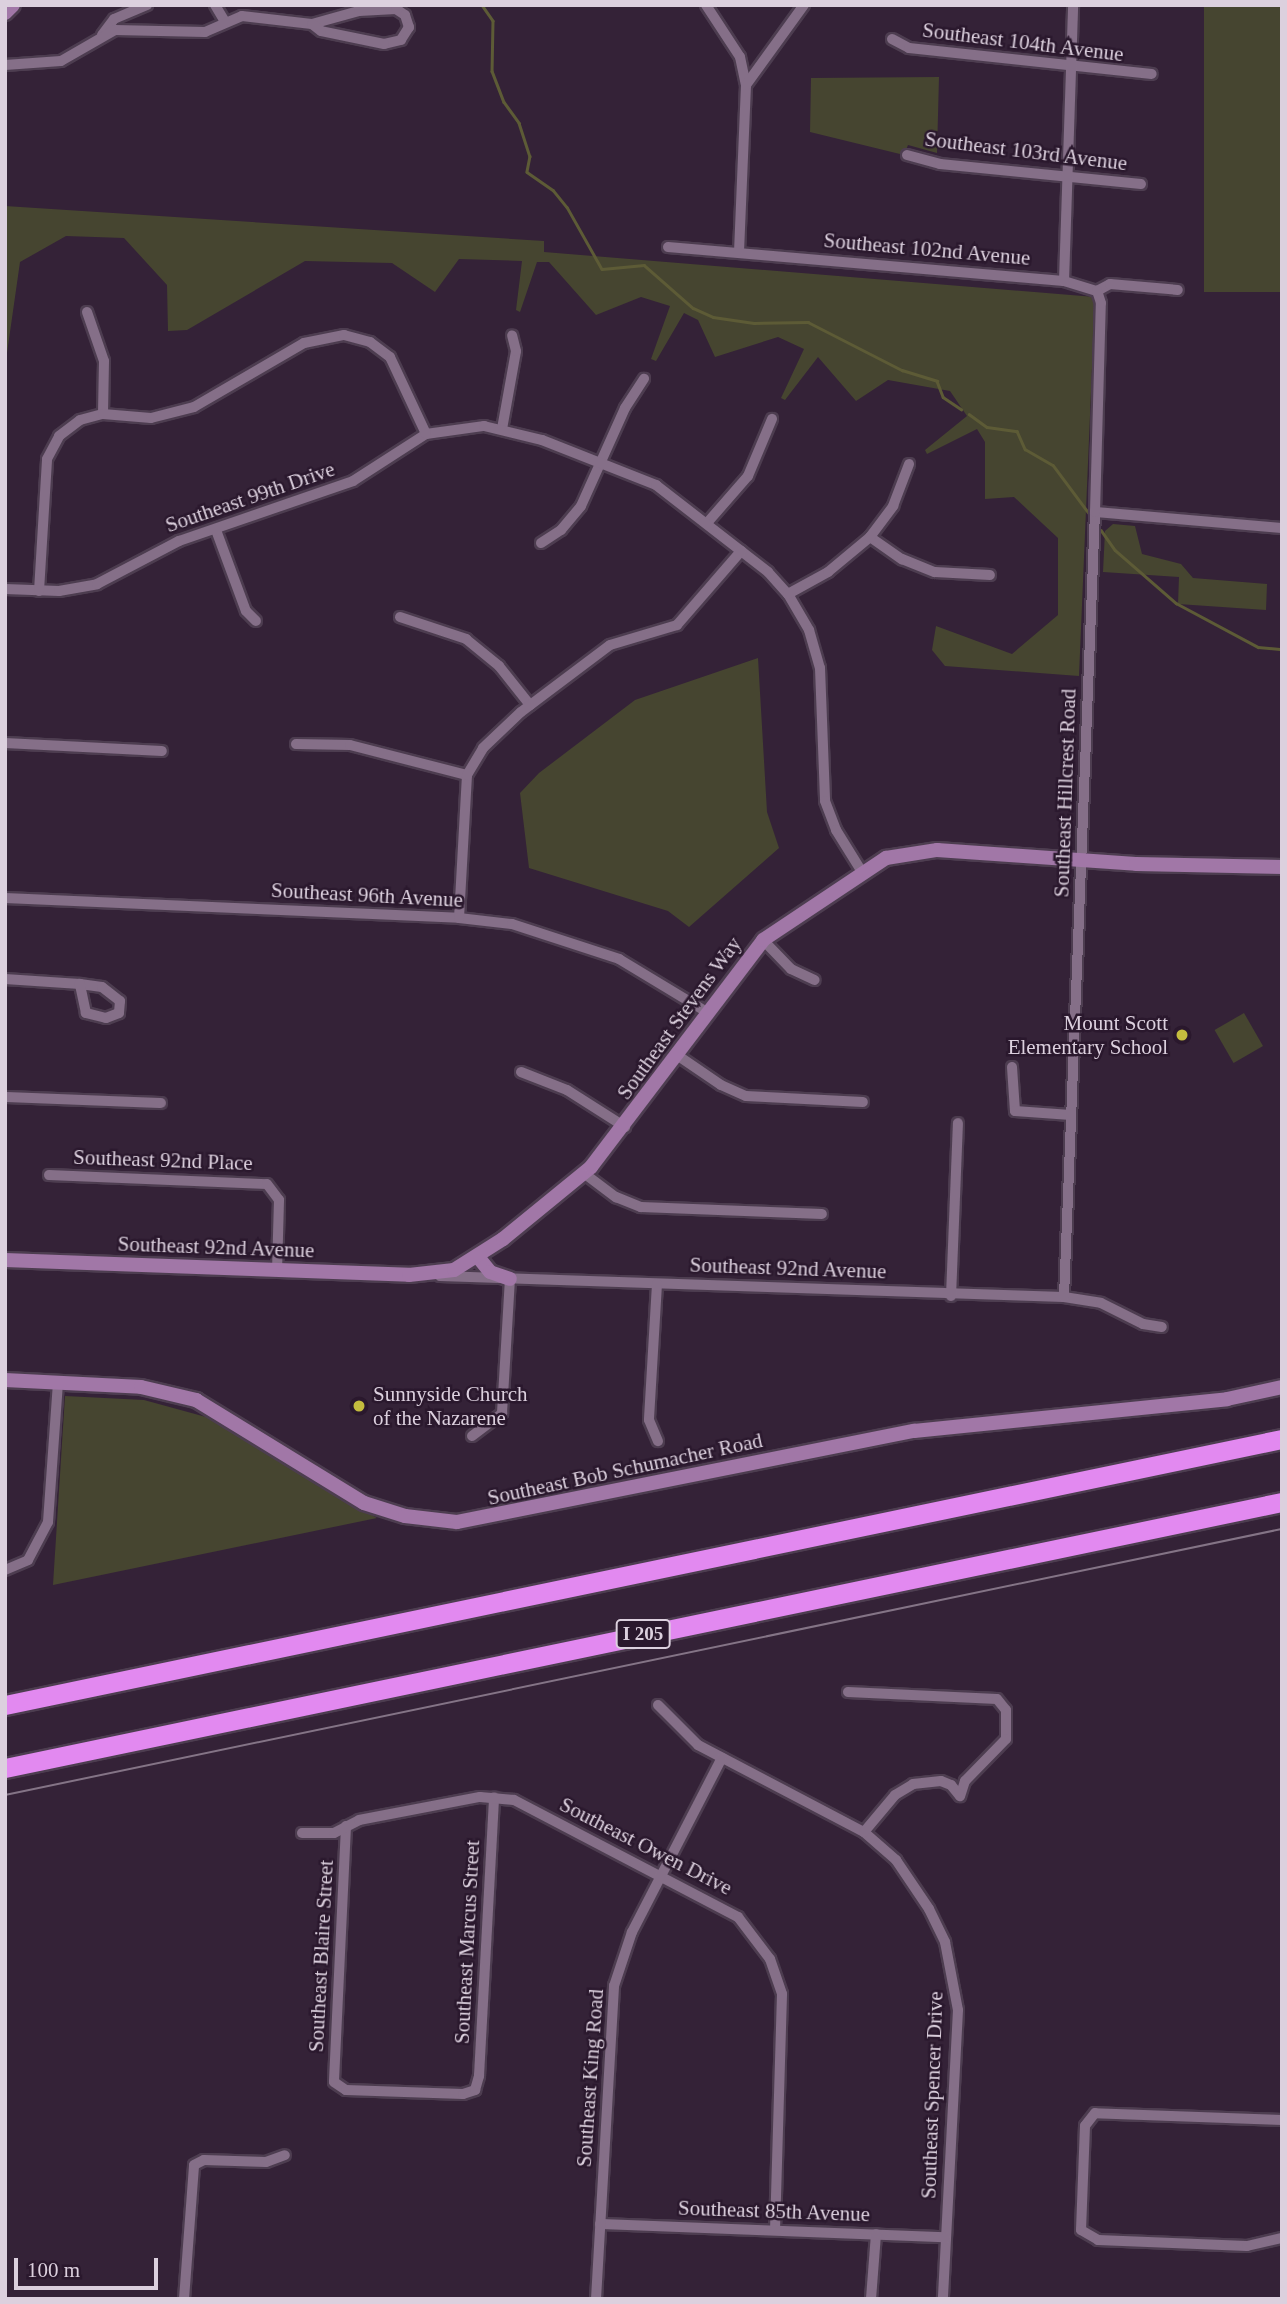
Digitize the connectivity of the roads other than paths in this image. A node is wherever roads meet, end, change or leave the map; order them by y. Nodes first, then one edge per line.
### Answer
1 (13, 5) edge
2 (147, 5) edge
3 (215, 5) edge
4 (706, 5) edge
5 (804, 5) edge
6 (1073, 5) edge
7 (5, 13) edge
8 (224, 20) junction
9 (312, 24) junction
10 (102, 35) junction
11 (892, 39) dead end
12 (5, 65) edge
13 (1070, 65) junction
14 (1152, 74) dead end
15 (746, 85) junction
16 (907, 155) dead end
17 (1066, 175) junction
18 (1140, 184) dead end
19 (668, 247) dead end
20 (739, 251) junction
21 (1063, 281) junction
22 (1178, 290) dead end
23 (1097, 291) junction
24 (87, 312) dead end
25 (512, 335) dead end
26 (645, 379) dead end
27 (103, 414) junction
28 (772, 419) dead end
29 (502, 429) junction
30 (426, 434) junction
31 (604, 463) junction
32 (909, 464) dead end
33 (1095, 512) junction
34 (708, 523) junction
35 (1282, 528) edge
36 (216, 530) junction
37 (870, 537) junction
38 (541, 543) dead end
39 (741, 551) junction
40 (990, 575) dead end
41 (5, 589) edge
42 (39, 591) junction
43 (788, 594) junction
44 (400, 617) dead end
45 (256, 621) dead end
46 (530, 705) junction
47 (5, 743) edge
48 (296, 744) dead end
49 (162, 751) dead end
50 (467, 775) junction
51 (1082, 861) junction
52 (1282, 867) edge
53 (862, 872) junction
54 (5, 898) edge
55 (460, 918) junction
56 (762, 940) junction
57 (5, 979) edge
58 (815, 981) dead end
59 (80, 984) dead end
60 (707, 1012) junction
61 (677, 1055) junction
62 (1012, 1066) dead end
63 (521, 1072) dead end
64 (5, 1097) edge
65 (863, 1102) dead end
66 (161, 1103) dead end
67 (1071, 1115) junction
68 (958, 1123) dead end
69 (625, 1127) junction
70 (585, 1174) junction
71 (49, 1175) dead end
72 (822, 1214) dead end
73 (478, 1257) junction
74 (5, 1261) edge
75 (277, 1271) junction
76 (425, 1275) junction
77 (510, 1279) junction
78 (657, 1284) junction
79 (951, 1296) junction
80 (1064, 1297) junction
81 (1162, 1327) dead end
82 (5, 1380) edge
83 (58, 1382) junction
84 (1282, 1387) edge
85 (472, 1436) dead end
86 (1282, 1439) edge
87 (658, 1441) dead end
88 (1282, 1502) edge
89 (5, 1570) edge
90 (848, 1692) dead end
91 (5, 1705) edge
92 (657, 1705) dead end
93 (722, 1758) junction
94 (5, 1768) edge
95 (494, 1797) junction
96 (346, 1826) junction
97 (864, 1832) junction
98 (302, 1833) dead end
99 (662, 1874) junction
100 (337, 2086) joint
101 (1282, 2120) edge
102 (285, 2155) dead end
103 (600, 2224) junction
104 (775, 2230) junction
105 (877, 2234) junction
106 (946, 2237) junction
107 (1282, 2238) edge
108 (184, 2299) edge
109 (596, 2299) edge
110 (871, 2299) edge
111 (943, 2299) edge

1 - 7 street
2 - 10 street
3 - 8 street
4 - 15 street
5 - 15 street
6 - 13 street
8 - 9 street
8 - 10 street
9 - 9 street
10 - 12 street
11 - 13 street, Southeast 104th Avenue
13 - 14 street, Southeast 104th Avenue
13 - 17 street
15 - 20 street
16 - 17 street, Southeast 103rd Avenue
17 - 18 street, Southeast 103rd Avenue
17 - 21 street
19 - 20 street, Southeast 102nd Avenue
20 - 21 street, Southeast 102nd Avenue
21 - 23 street, Southeast 102nd Avenue
22 - 23 street, Southeast 102nd Avenue
23 - 33 street, Southeast Hillcrest Road
24 - 27 street
25 - 29 street
26 - 31 street
27 - 30 street
27 - 42 street
28 - 34 street
29 - 30 street, Southeast 99th Drive
29 - 31 street, Southeast 99th Drive
30 - 36 street, Southeast 99th Drive
31 - 34 street, Southeast 99th Drive
31 - 38 street
32 - 37 street
33 - 35 street
33 - 51 street, Southeast Hillcrest Road
34 - 39 street, Southeast 99th Drive
36 - 42 street, Southeast 99th Drive
36 - 45 street
37 - 40 street
37 - 43 street
39 - 43 street, Southeast 99th Drive
39 - 46 street
41 - 42 street, Southeast 99th Drive
43 - 53 street, Southeast 99th Drive
44 - 46 street
46 - 50 street
47 - 49 street
48 - 50 street
50 - 55 street
51 - 52 street, Southeast Stevens Way
51 - 53 street, Southeast Stevens Way
51 - 67 street, Southeast Hillcrest Road
53 - 56 street, Southeast Stevens Way
54 - 55 street, Southeast 96th Avenue
55 - 60 street, Southeast 96th Avenue
56 - 58 street
56 - 60 street, Southeast Stevens Way
57 - 59 street
60 - 61 street, Southeast Stevens Way
61 - 65 street
61 - 69 street, Southeast Stevens Way
62 - 67 street
63 - 69 street
64 - 66 street
67 - 80 street, Southeast Hillcrest Road
68 - 79 street
69 - 70 street, Southeast Stevens Way
70 - 72 street
70 - 73 street, Southeast Stevens Way
71 - 75 street, Southeast 92nd Place
73 - 76 street, Southeast Stevens Way
73 - 77 street
74 - 75 street, Southeast 92nd Avenue
75 - 76 street, Southeast 92nd Avenue
76 - 77 street, Southeast 92nd Avenue
77 - 78 street, Southeast 92nd Avenue
77 - 85 street
78 - 79 street, Southeast 92nd Avenue
78 - 87 street
79 - 80 street, Southeast 92nd Avenue
80 - 81 street, Southeast 92nd Avenue
82 - 83 street, Southeast Bob Schumacher Road
83 - 84 street, Southeast Bob Schumacher Road
83 - 89 street
86 - 91 highway
88 - 94 highway, I 205
90 - 97 street
92 - 93 street, Southeast Spencer Drive
93 - 97 street, Southeast Spencer Drive
93 - 99 street, Southeast King Road
95 - 96 street, Southeast Owen Drive
95 - 99 street, Southeast Owen Drive
95 - 100 street, Southeast Marcus Street
96 - 98 street, Southeast Owen Drive
96 - 100 street, Southeast Blaire Street
97 - 106 street, Southeast Spencer Drive
99 - 103 street, Southeast King Road
99 - 104 street, Southeast Owen Drive
101 - 107 street
102 - 108 street
103 - 104 street, Southeast 85th Avenue
103 - 109 street, Southeast King Road
104 - 105 street, Southeast 85th Avenue
105 - 106 street, Southeast 85th Avenue
105 - 110 street
106 - 111 street, Southeast Spencer Drive

